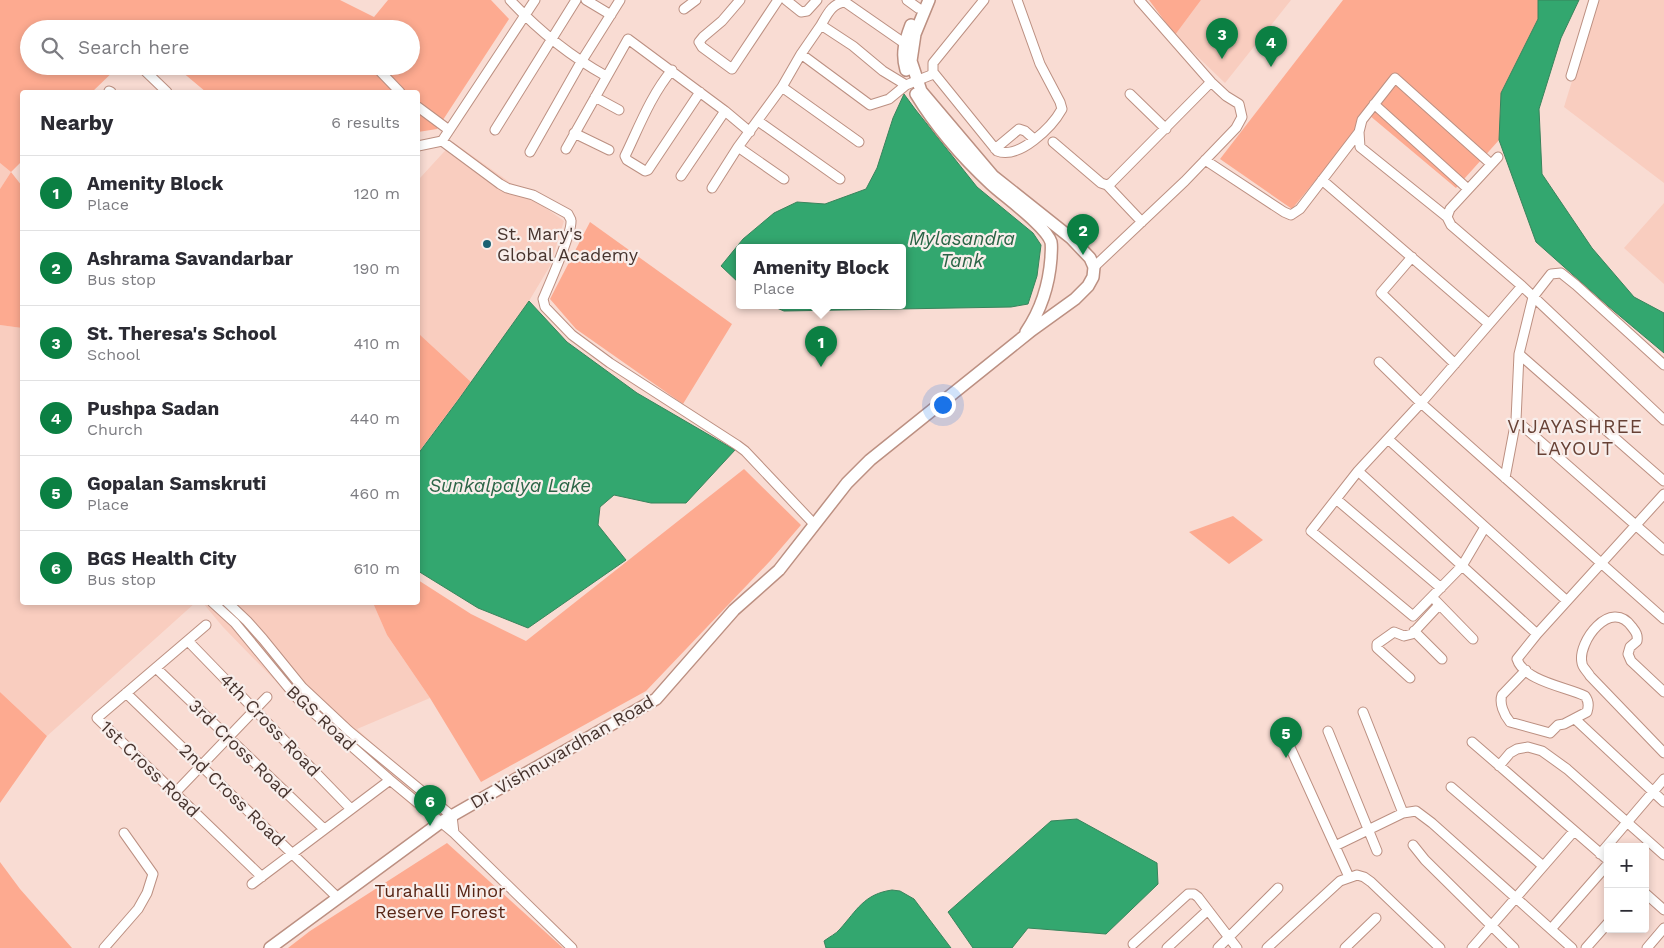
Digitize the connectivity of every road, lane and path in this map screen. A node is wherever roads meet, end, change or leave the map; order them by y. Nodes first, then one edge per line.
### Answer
1 (510, 0) edge
2 (535, 0) edge
3 (576, 0) edge
4 (586, 0) edge
5 (620, 0) edge
6 (696, 0) edge
7 (740, 0) edge
8 (778, 0) edge
9 (786, 0) edge
10 (817, 0) edge
11 (907, 0) edge
12 (929, 0) edge
13 (984, 0) edge
14 (1017, 0) edge
15 (1139, 0) edge
16 (1594, 0) edge
17 (920, 4) edge
18 (684, 9) dead end
19 (525, 16) junction
20 (611, 16) junction
21 (821, 25) junction
22 (552, 40) junction
23 (904, 43) junction
24 (801, 54) junction
25 (581, 62) junction
26 (672, 70) junction
27 (934, 72) junction
28 (149, 75) edge
29 (384, 75) edge
30 (606, 76) junction
31 (1571, 76) dead end
32 (1211, 82) junction
33 (911, 83) junction
34 (782, 87) junction
35 (165, 90) edge
36 (398, 90) edge
37 (700, 92) junction
38 (1130, 94) dead end
39 (595, 97) junction
40 (1374, 104) junction
41 (420, 108) edge
42 (619, 110) dead end
43 (725, 111) junction
44 (758, 121) junction
45 (1166, 129) junction
46 (449, 130) junction
47 (495, 130) dead end
48 (750, 132) junction
49 (1359, 132) junction
50 (574, 133) junction
51 (1034, 139) junction
52 (442, 141) junction
53 (859, 142) dead end
54 (1053, 142) dead end
55 (420, 146) edge
56 (738, 147) junction
57 (566, 149) dead end
58 (995, 149) junction
59 (609, 150) dead end
60 (530, 152) dead end
61 (1205, 160) junction
62 (681, 176) dead end
63 (784, 179) dead end
64 (840, 179) dead end
65 (1322, 180) junction
66 (1107, 184) junction
67 (712, 188) dead end
68 (1468, 188) junction
69 (1447, 217) junction
70 (1142, 222) junction
71 (1412, 257) junction
72 (1094, 267) junction
73 (1522, 286) junction
74 (1534, 297) junction
75 (1489, 324) junction
76 (1020, 340) junction
77 (1519, 354) junction
78 (1379, 362) dead end
79 (1455, 364) junction
80 (1664, 365) edge
81 (1421, 404) junction
82 (1516, 420) junction
83 (1664, 420) edge
84 (1388, 439) junction
85 (1358, 472) junction
86 (1505, 478) junction
87 (1664, 481) edge
88 (1664, 494) edge
89 (1336, 499) junction
90 (814, 524) junction
91 (1636, 525) junction
92 (1485, 527) junction
93 (1664, 550) edge
94 (1602, 564) junction
95 (1462, 566) junction
96 (1441, 588) junction
97 (1432, 597) junction
98 (1567, 602) junction
99 (215, 605) edge
100 (230, 605) edge
101 (1439, 605) junction
102 (1664, 619) edge
103 (206, 625) dead end
104 (1414, 631) junction
105 (1537, 634) junction
106 (1473, 639) dead end
107 (188, 641) junction
108 (1442, 659) dead end
109 (156, 668) junction
110 (1526, 670) junction
111 (1410, 678) dead end
112 (1664, 692) edge
113 (126, 693) junction
114 (267, 697) dead end
115 (255, 710) junction
116 (1363, 712) dead end
117 (1575, 719) junction
118 (1328, 731) dead end
119 (228, 738) junction
120 (1472, 742) dead end
121 (1290, 747) dead end
122 (1664, 754) edge
123 (202, 766) junction
124 (1499, 766) junction
125 (1664, 779) edge
126 (390, 780) junction
127 (1451, 787) dead end
128 (1652, 792) junction
129 (175, 793) junction
130 (1664, 802) edge
131 (351, 808) junction
132 (1403, 813) junction
133 (452, 816) junction
134 (441, 822) junction
135 (1626, 823) junction
136 (324, 829) junction
137 (1368, 831) junction
138 (1574, 831) junction
139 (124, 833) dead end
140 (454, 833) junction
141 (1615, 843) edge
142 (1413, 845) dead end
143 (1334, 846) junction
144 (1377, 851) dead end
145 (292, 853) junction
146 (1664, 855) edge
147 (1604, 859) edge
148 (1604, 861) edge
149 (1542, 866) junction
150 (262, 877) junction
151 (1349, 877) junction
152 (252, 884) dead end
153 (1278, 888) dead end
154 (1515, 897) junction
155 (1649, 897) edge
156 (338, 898) junction
157 (1208, 910) junction
158 (1664, 910) edge
159 (1376, 918) dead end
160 (1490, 926) junction
161 (1604, 928) edge
162 (1664, 928) edge
163 (1551, 929) junction
164 (1228, 938) junction
165 (1133, 944) dead end
166 (104, 948) edge
167 (270, 948) edge
168 (572, 948) edge
169 (1167, 948) edge
170 (1218, 948) edge
171 (1238, 948) edge
172 (1266, 948) edge
173 (1345, 948) edge
174 (1440, 948) edge
175 (1472, 948) edge
176 (1514, 948) edge
177 (1572, 948) edge
178 (1586, 948) edge
179 (1647, 948) edge

1 - 19 street
2 - 19 street
3 - 22 street
4 - 20 street
5 - 20 street
6 - 18 street
7 - 8 street
9 - 10 street
11 - 17 street
12 - 33 main road, Dr. Vishnuvardhan Road
13 - 27 street
14 - 51 street
15 - 32 street
16 - 31 street
17 - 23 main road, Dr. Vishnuvardhan Road
19 - 22 street
19 - 46 street
20 - 25 street
21 - 23 street
21 - 24 street
21 - 33 street
22 - 25 street
22 - 47 street
23 - 33 main road, Dr. Vishnuvardhan Road
24 - 33 street
24 - 34 street
25 - 30 street
25 - 60 street
26 - 30 street
26 - 37 street
26 - 37 street
27 - 33 street
27 - 58 street
28 - 35 street
29 - 36 street
30 - 39 street
32 - 45 street
32 - 61 street
33 - 72 main road, Dr. Vishnuvardhan Road
33 - 76 main road, Dr. Vishnuvardhan Road
34 - 44 street
34 - 53 street
37 - 43 street
38 - 45 street
39 - 42 street
39 - 50 street
40 - 49 street
40 - 68 street
40 - 68 street
41 - 46 street
43 - 48 street
43 - 62 street
44 - 48 street
44 - 64 street
45 - 66 street
46 - 52 street
48 - 56 street
49 - 65 street
49 - 69 street
50 - 57 street
50 - 59 street
51 - 58 street
51 - 58 street
52 - 55 street
52 - 90 street
54 - 66 street
56 - 63 street
56 - 67 street
61 - 65 street
61 - 70 street
65 - 71 street
66 - 70 street
68 - 69 street
69 - 73 street
70 - 72 street
71 - 75 street
71 - 79 street
72 - 76 main road, Dr. Vishnuvardhan Road
73 - 74 street
73 - 75 street
74 - 77 street
74 - 80 street
74 - 83 street
75 - 79 street
76 - 90 main road, Dr. Vishnuvardhan Road
77 - 82 street
77 - 87 street
78 - 81 street
79 - 81 street
81 - 84 street
81 - 86 street
82 - 86 street
82 - 91 street
84 - 85 street
84 - 92 street
85 - 89 street
85 - 95 street
86 - 94 street
88 - 91 street
89 - 96 street
89 - 97 street
90 - 133 main road, Dr. Vishnuvardhan Road
91 - 93 street
91 - 94 street
92 - 95 street
92 - 98 street
94 - 98 street
94 - 102 street
95 - 96 street
95 - 105 street
96 - 97 street
97 - 101 street
98 - 105 street
99 - 126 street, BGS Road
100 - 133 street, BGS Road
101 - 104 street
101 - 106 street
103 - 107 street, 1st Cross Road
104 - 108 street
104 - 111 street
105 - 110 street
107 - 109 street, 1st Cross Road
107 - 115 street, 4th Cross Road
109 - 113 street, 1st Cross Road
109 - 119 street, 3rd Cross Road
110 - 117 street
110 - 117 street
112 - 122 street
113 - 123 street, 2nd Cross Road
113 - 129 street, 1st Cross Road
114 - 115 street
115 - 119 street
115 - 131 street, 4th Cross Road
116 - 132 street
117 - 128 street
118 - 137 street
119 - 123 street
119 - 136 street, 3rd Cross Road
120 - 124 street
121 - 143 street
123 - 129 street
123 - 145 street, 2nd Cross Road
124 - 135 street
124 - 138 street
125 - 128 street
126 - 131 street
126 - 134 street, BGS Road
127 - 149 street
128 - 130 street
128 - 135 street
129 - 150 street, 1st Cross Road
131 - 136 street
132 - 137 street
132 - 154 street
133 - 134 main road, Dr. Vishnuvardhan Road
133 - 140 street
134 - 140 street, BGS Road
134 - 156 main road, Dr. Vishnuvardhan Road
135 - 141 street
135 - 146 street
136 - 145 street
137 - 143 street
137 - 144 street
138 - 147 street
138 - 149 street
139 - 166 street
140 - 168 street, BGS Road
142 - 160 street
143 - 151 street
145 - 150 street
145 - 156 street, 2nd Cross Road
148 - 163 street
149 - 154 street
150 - 152 street
151 - 172 street
151 - 174 street
153 - 164 street
154 - 160 street
154 - 163 street
155 - 158 street
156 - 167 main road, Dr. Vishnuvardhan Road
157 - 164 street
157 - 165 street
157 - 169 street
159 - 173 street
160 - 175 street
160 - 176 street
161 - 178 street
162 - 179 street
163 - 177 street
164 - 170 street
164 - 171 street

